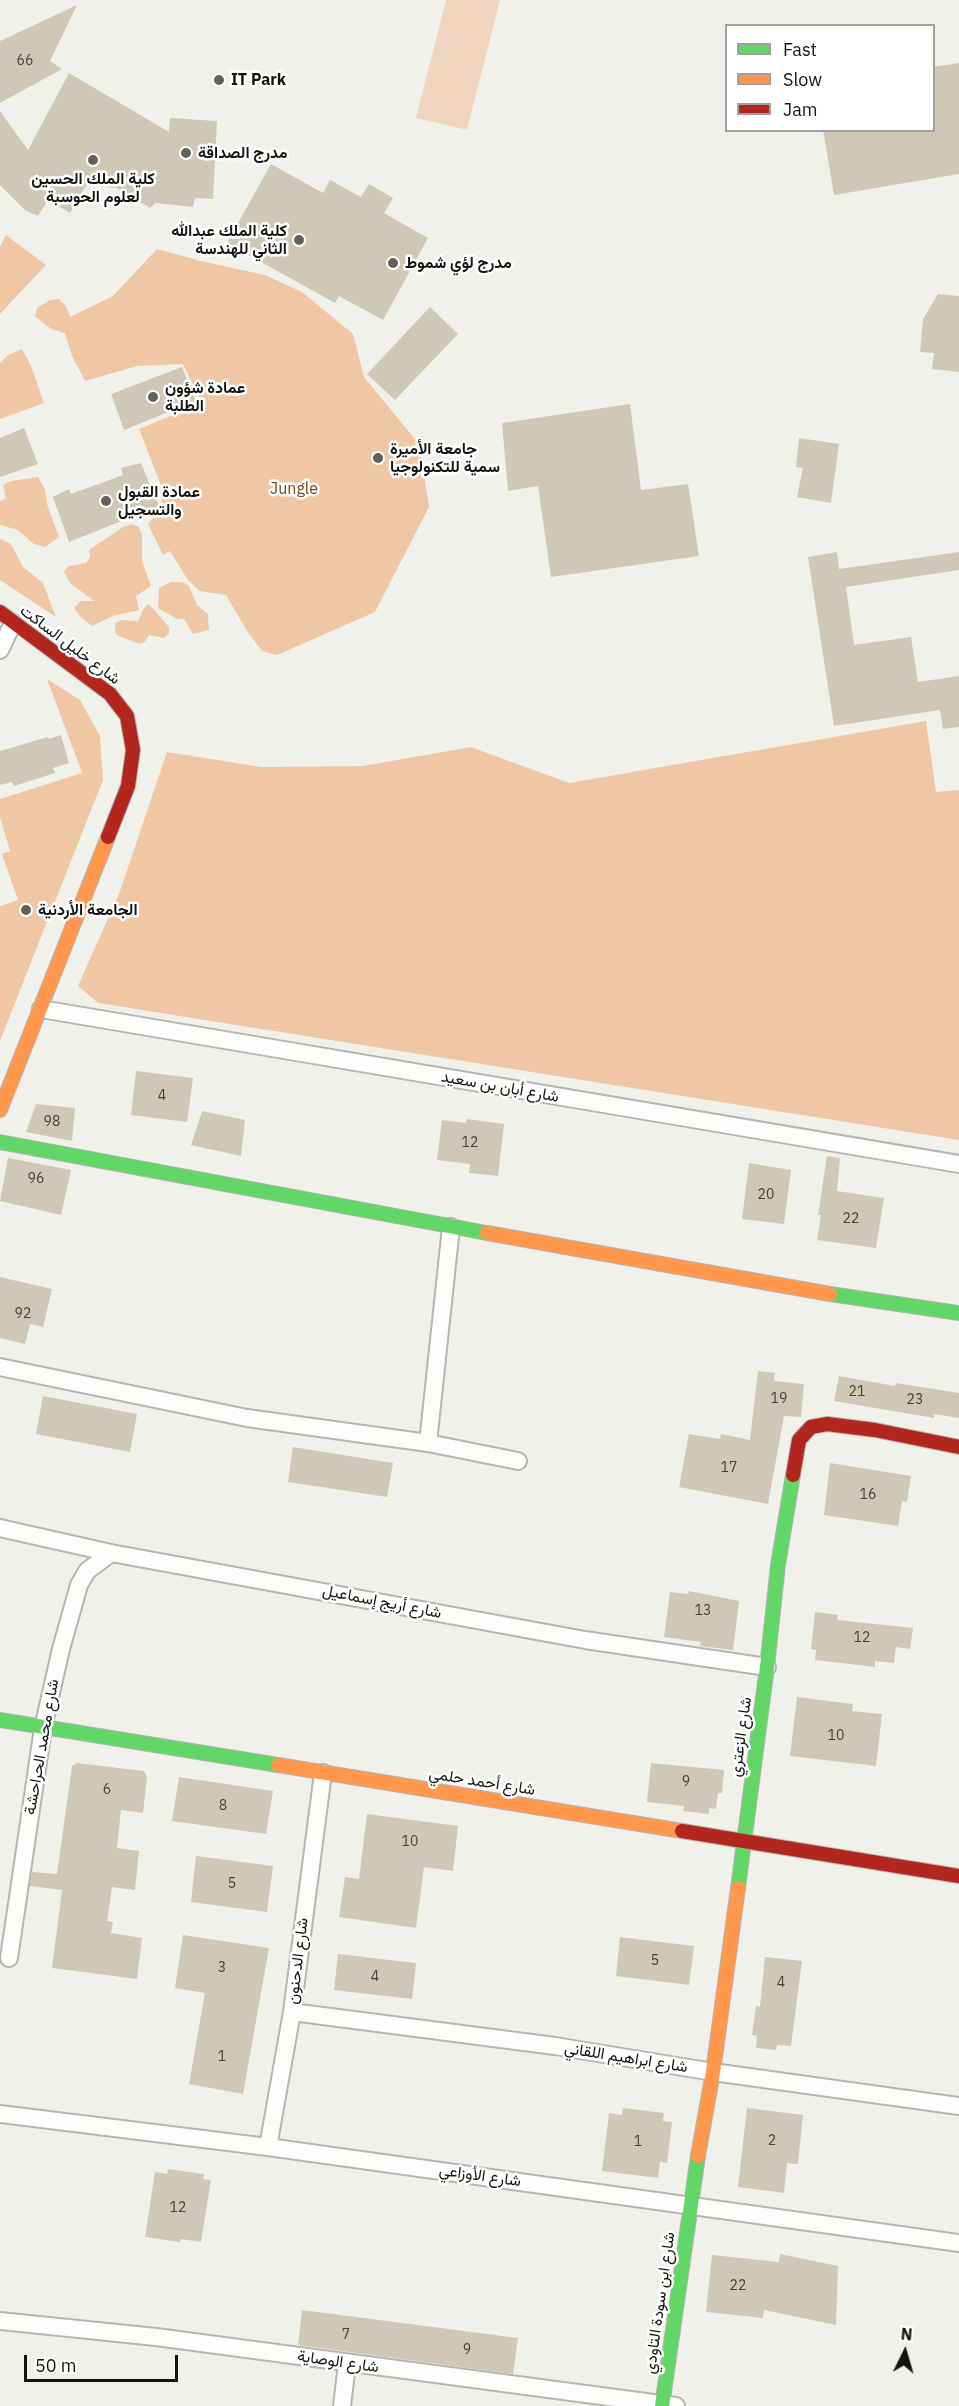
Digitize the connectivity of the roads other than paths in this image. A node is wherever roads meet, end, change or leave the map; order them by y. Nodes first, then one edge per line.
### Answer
1 (6, 618) edge
2 (0, 650) edge
3 (42, 1009) junction
4 (0, 1110) edge
5 (0, 1142) edge
6 (959, 1164) edge
7 (451, 1227) junction
8 (959, 1313) edge
9 (0, 1367) edge
10 (428, 1443) junction
11 (959, 1447) edge
12 (518, 1461) dead end
13 (0, 1528) edge
14 (111, 1553) junction
15 (767, 1667) junction
16 (0, 1720) edge
17 (43, 1728) junction
18 (322, 1773) junction
19 (743, 1840) junction
20 (959, 1876) edge
21 (9, 1958) dead end
22 (292, 2012) junction
23 (713, 2072) junction
24 (959, 2106) edge
25 (0, 2114) edge
26 (268, 2147) junction
27 (690, 2205) junction
28 (959, 2243) edge
29 (0, 2321) edge
30 (347, 2364) junction
31 (667, 2405) edge
32 (342, 2406) edge

1 - 2 street
1 - 3 street, شارع خليل الساكت
3 - 4 street, شارع خليل الساكت
3 - 6 street, شارع أبان بن سعيد
5 - 7 street
7 - 8 street
7 - 10 street
9 - 10 street
10 - 12 street
11 - 15 street, شارع الزعتري
13 - 14 street, شارع أريج إسماعيل
14 - 15 street, شارع أريج إسماعيل
14 - 17 street, شارع محمد الحراحشة
15 - 19 street, شارع الزعتري
16 - 17 street, شارع أحمد حلمي
17 - 18 street, شارع أحمد حلمي
17 - 21 street, شارع محمد الحراحشة
18 - 19 street, شارع أحمد حلمي
18 - 22 street, شارع الدحنون
19 - 20 street, شارع أحمد حلمي
19 - 23 street, شارع الزعتري
22 - 23 street, شارع ابراهيم اللقاني
22 - 26 street, شارع الدحنون
23 - 24 street, شارع ابراهيم اللقاني
23 - 27 street, شارع الزعتري
25 - 26 street, شارع الأوزاعي
26 - 27 street, شارع الأوزاعي
27 - 28 street, شارع الأوزاعي
27 - 31 street, شارع ابن سودة التاودي
29 - 30 street, شارع الوصاية
30 - 31 street, شارع الوصاية
30 - 32 street

